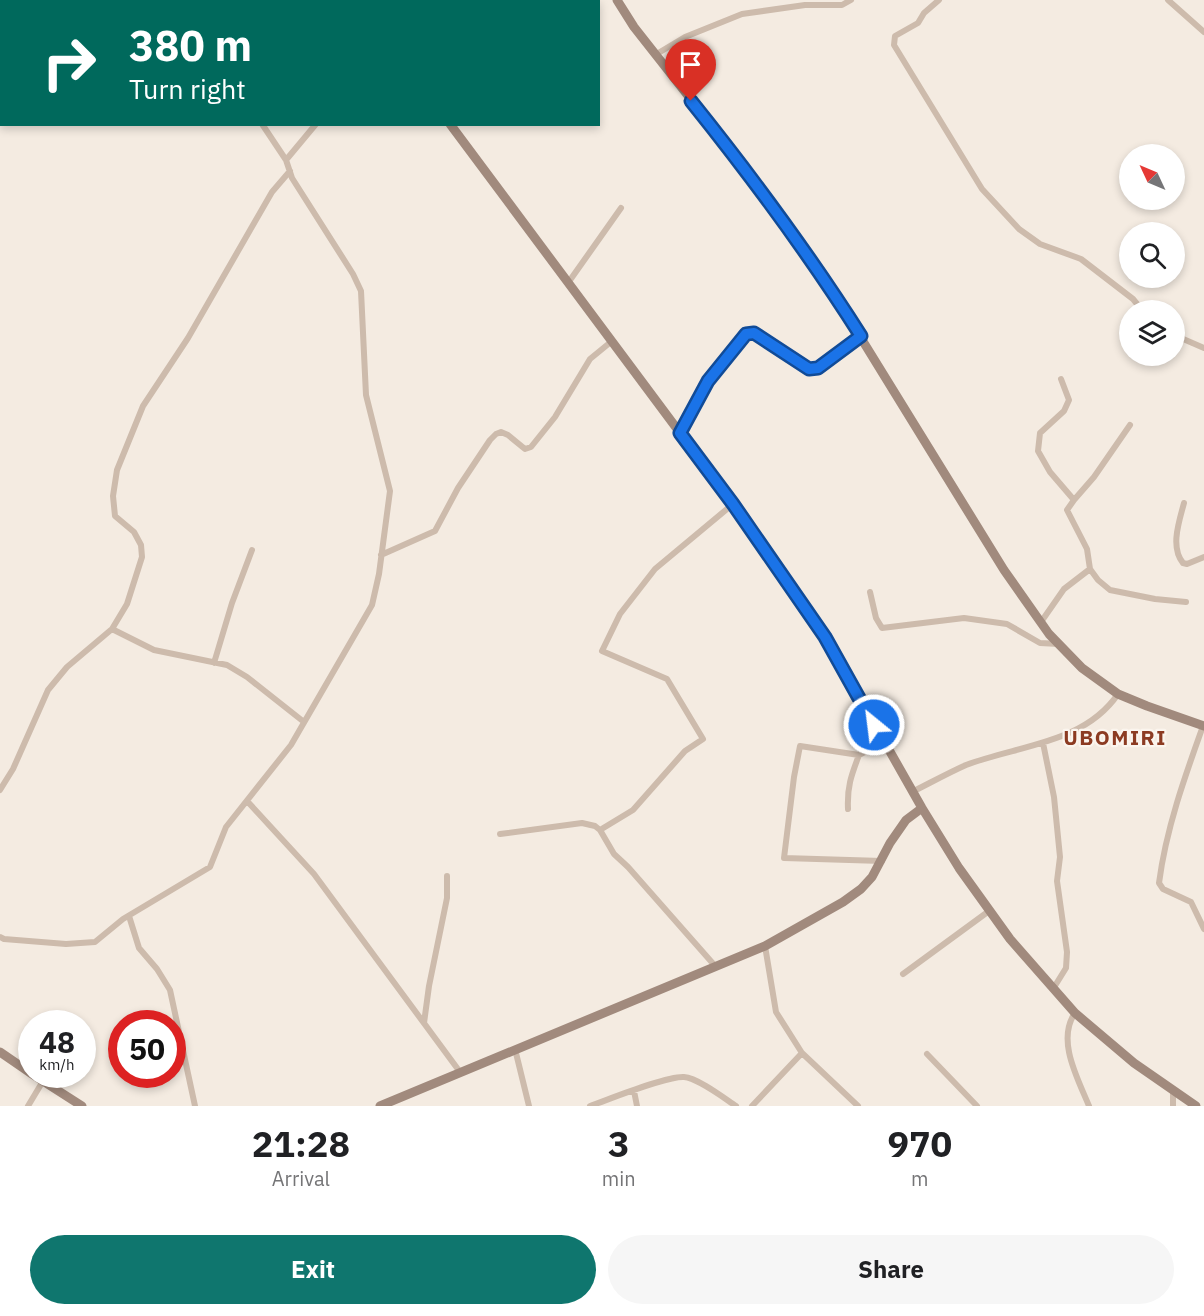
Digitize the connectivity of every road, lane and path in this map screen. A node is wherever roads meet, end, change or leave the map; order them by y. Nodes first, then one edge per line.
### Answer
1 (617, 0) edge
2 (851, 0) edge
3 (939, 0) edge
4 (1168, 0) edge
5 (1204, 32) edge
6 (655, 55) junction
7 (263, 126) edge
8 (314, 126) edge
9 (451, 126) edge
10 (286, 160) junction
11 (290, 171) junction
12 (621, 208) dead end
13 (568, 283) junction
14 (1134, 300) edge
15 (861, 336) junction
16 (1185, 340) edge
17 (612, 341) junction
18 (1204, 348) edge
19 (1061, 380) dead end
20 (1130, 425) dead end
21 (680, 433) junction
22 (1074, 500) junction
23 (1184, 503) dead end
24 (733, 504) junction
25 (252, 550) dead end
26 (381, 555) junction
27 (1204, 557) edge
28 (1090, 568) junction
29 (870, 592) dead end
30 (1186, 602) dead end
31 (1041, 622) junction
32 (112, 629) junction
33 (1059, 644) junction
34 (214, 663) junction
35 (1118, 694) junction
36 (304, 722) junction
37 (1204, 726) edge
38 (884, 742) junction
39 (1043, 743) junction
40 (859, 756) junction
41 (0, 790) edge
42 (912, 792) junction
43 (247, 801) junction
44 (922, 808) junction
45 (848, 810) dead end
46 (600, 830) junction
47 (500, 834) dead end
48 (882, 861) junction
49 (447, 876) dead end
50 (989, 911) junction
51 (129, 916) junction
52 (1204, 929) edge
53 (0, 937) edge
54 (765, 946) junction
55 (716, 968) junction
56 (903, 974) dead end
57 (1053, 988) junction
58 (1075, 1012) junction
59 (424, 1024) junction
60 (515, 1049) junction
61 (0, 1052) edge
62 (802, 1053) junction
63 (927, 1054) dead end
64 (18, 1064) edge
65 (460, 1072) junction
66 (39, 1088) edge
67 (54, 1088) edge
68 (634, 1091) junction
69 (1173, 1091) junction
70 (28, 1106) edge
71 (82, 1106) edge
72 (195, 1106) edge
73 (380, 1106) edge
74 (529, 1106) edge
75 (590, 1106) edge
76 (638, 1106) edge
77 (736, 1106) edge
78 (752, 1106) edge
79 (858, 1106) edge
80 (977, 1106) edge
81 (1089, 1106) edge
82 (1173, 1106) edge
83 (1196, 1106) edge

1 - 6 street
2 - 6 street
3 - 14 street
4 - 5 street
6 - 15 street
7 - 10 street
8 - 10 street
9 - 13 street
10 - 11 street
11 - 26 street
11 - 32 street
12 - 13 street
13 - 17 street
15 - 21 street
15 - 31 street
16 - 18 street
17 - 21 street
17 - 26 street
19 - 22 street
20 - 22 street
21 - 24 street
22 - 28 street
23 - 27 street
24 - 38 street
24 - 46 street
25 - 34 street
26 - 36 street
28 - 30 street
28 - 31 street
29 - 33 street
31 - 33 street
32 - 34 street
32 - 41 street
33 - 35 street
34 - 36 street
35 - 37 street
35 - 39 street
36 - 43 street
37 - 52 street
38 - 40 street
38 - 42 street
39 - 42 street
39 - 57 street
40 - 45 street
40 - 48 street
42 - 44 street
43 - 51 street
43 - 59 street
44 - 48 street
44 - 50 street
46 - 47 street
46 - 55 street
48 - 54 street
49 - 59 street
50 - 56 street
50 - 57 street
51 - 53 street
51 - 72 street
54 - 55 street
54 - 62 street
55 - 60 street
57 - 58 street
58 - 69 street
58 - 81 street
59 - 65 street
60 - 65 street
60 - 74 street
61 - 64 street
62 - 78 street
62 - 79 street
63 - 80 street
65 - 73 street
66 - 70 street
67 - 71 street
68 - 75 street
68 - 76 street
68 - 77 street
69 - 82 street
69 - 83 street

